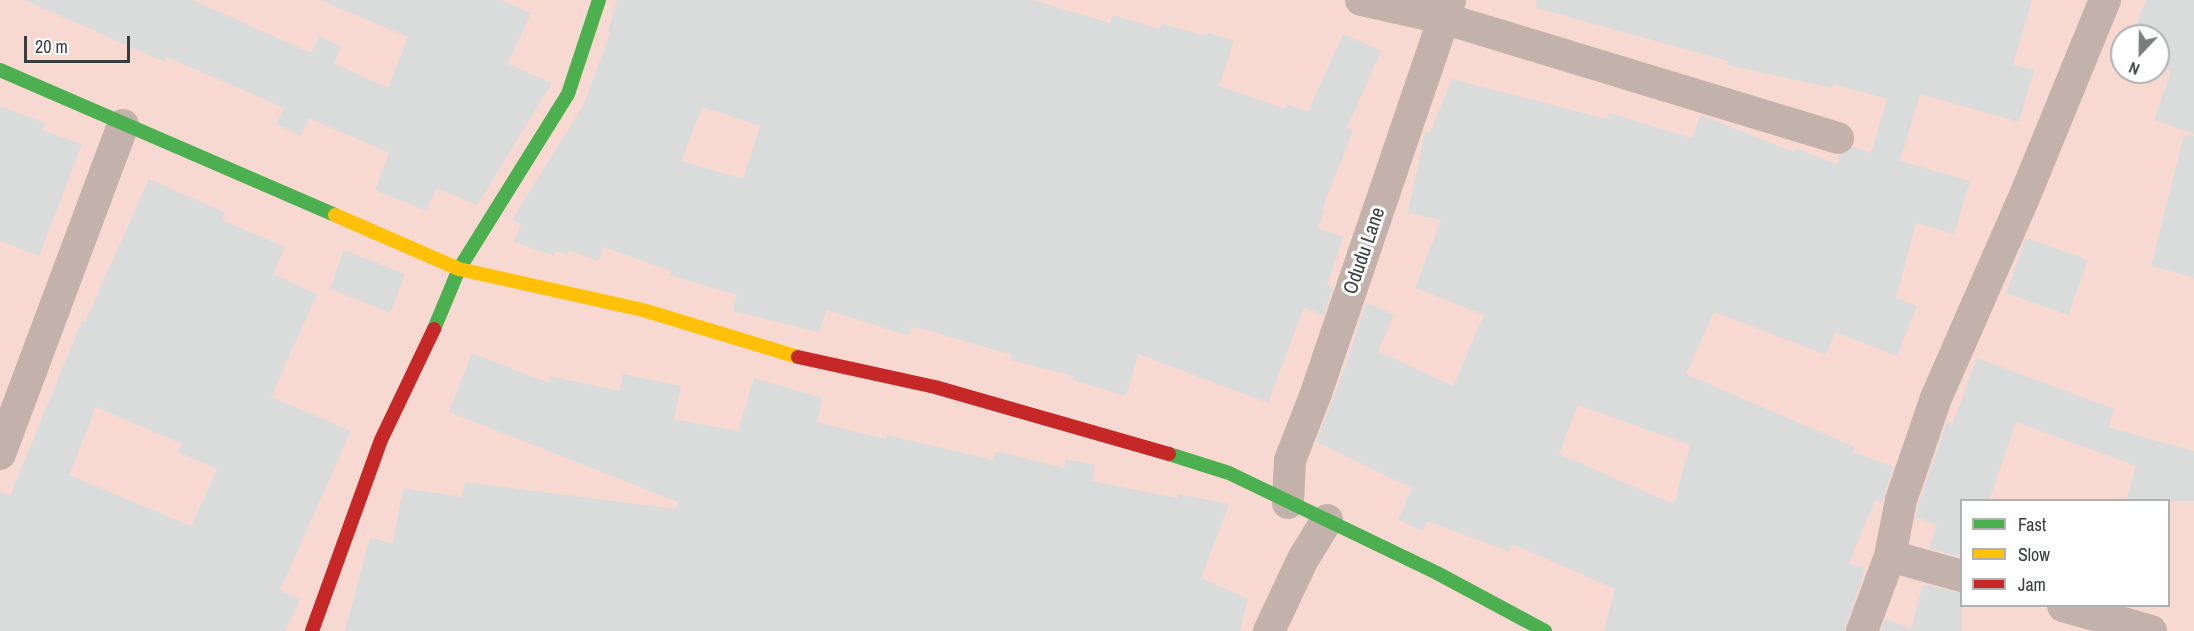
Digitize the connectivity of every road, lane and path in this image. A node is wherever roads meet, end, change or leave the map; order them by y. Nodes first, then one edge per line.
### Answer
1 (599, 0) edge
2 (1361, 0) edge
3 (2105, 0) edge
4 (1448, 9) edge
5 (0, 70) edge
6 (123, 125) junction
7 (1838, 138) dead end
8 (459, 269) junction
9 (0, 454) edge
10 (1288, 503) junction
11 (1327, 520) junction
12 (1890, 556) junction
13 (1960, 575) edge
14 (2067, 607) edge
15 (312, 631) edge
16 (1269, 631) edge
17 (1545, 631) edge
18 (1862, 631) edge
19 (2151, 631) edge

1 - 8 street
2 - 4 street
3 - 12 street
4 - 7 street
4 - 10 street, Odudu Lane
5 - 6 street
6 - 8 street
6 - 9 street
8 - 10 street
8 - 15 street
10 - 11 street
11 - 16 street
11 - 17 street
12 - 13 street
12 - 18 street
14 - 19 street

